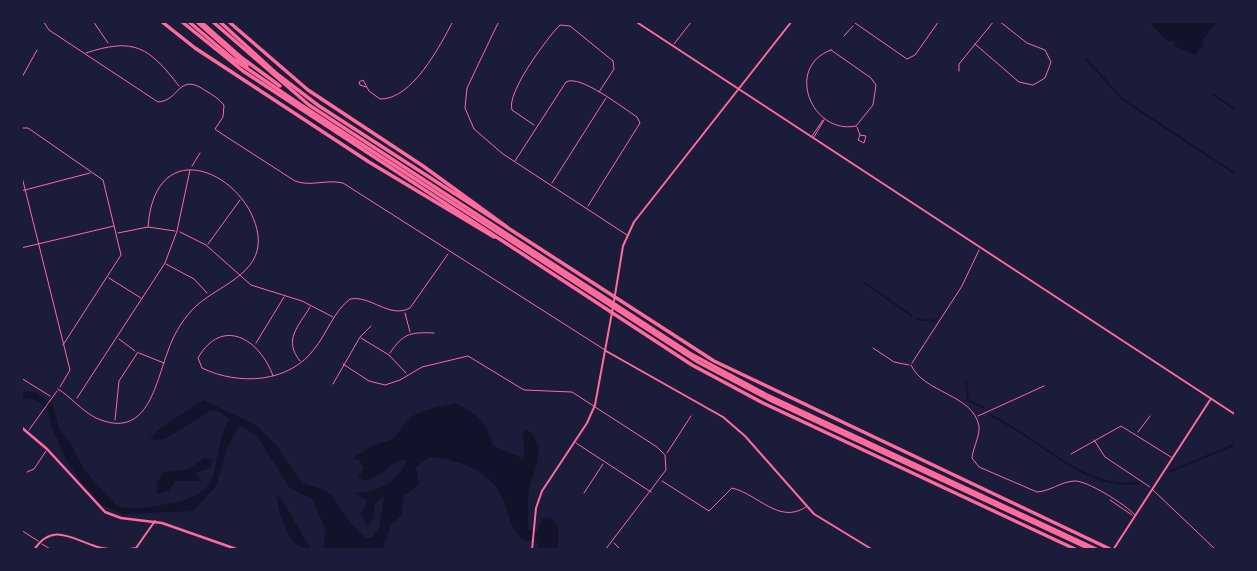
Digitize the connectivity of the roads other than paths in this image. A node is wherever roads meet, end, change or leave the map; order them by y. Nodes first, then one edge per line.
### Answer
1 (43, 21) edge
2 (93, 21) edge
3 (162, 21) edge
4 (181, 21) edge
5 (188, 21) edge
6 (198, 21) edge
7 (212, 21) edge
8 (219, 21) edge
9 (228, 21) edge
10 (453, 21) edge
11 (499, 21) edge
12 (503, 21) edge
13 (635, 21) edge
14 (692, 21) edge
15 (792, 21) edge
16 (939, 21) edge
17 (994, 21) edge
18 (999, 21) edge
19 (856, 22) edge
20 (498, 25) junction
21 (844, 36) dead end
22 (975, 44) junction
23 (109, 45) junction
24 (673, 46) junction
25 (37, 50) dead end
26 (84, 53) junction
27 (959, 71) dead end
28 (21, 79) edge
29 (275, 87) junction
30 (366, 87) dead end
31 (180, 88) junction
32 (736, 89) junction
33 (599, 92) junction
34 (294, 94) junction
35 (607, 97) junction
36 (825, 118) junction
37 (536, 126) junction
38 (856, 126) junction
39 (21, 128) edge
40 (860, 135) dead end
41 (812, 137) junction
42 (200, 153) dead end
43 (514, 162) junction
44 (191, 168) junction
45 (91, 172) junction
46 (21, 173) edge
47 (410, 175) junction
48 (551, 185) junction
49 (25, 190) junction
50 (21, 191) edge
51 (241, 199) junction
52 (587, 208) junction
53 (114, 226) junction
54 (148, 227) junction
55 (177, 231) junction
56 (513, 233) junction
57 (116, 234) junction
58 (491, 234) junction
59 (627, 235) junction
60 (497, 238) junction
61 (39, 244) junction
62 (206, 245) junction
63 (21, 248) edge
64 (980, 248) junction
65 (449, 252) junction
66 (165, 263) junction
67 (241, 276) junction
68 (108, 278) junction
69 (209, 295) junction
70 (286, 295) junction
71 (143, 299) junction
72 (311, 305) junction
73 (404, 311) junction
74 (335, 318) junction
75 (371, 326) dead end
76 (410, 332) junction
77 (434, 333) dead end
78 (117, 338) junction
79 (360, 338) junction
80 (255, 344) junction
81 (63, 345) junction
82 (873, 348) dead end
83 (605, 350) junction
84 (138, 352) junction
85 (389, 355) junction
86 (164, 363) junction
87 (301, 363) junction
88 (342, 364) junction
89 (911, 365) junction
90 (407, 375) junction
91 (273, 376) junction
92 (21, 378) edge
93 (333, 384) dead end
94 (1044, 386) dead end
95 (58, 388) junction
96 (52, 397) junction
97 (1210, 399) junction
98 (76, 400) junction
99 (595, 405) junction
100 (1236, 415) edge
101 (691, 416) dead end
102 (1150, 416) dead end
103 (976, 417) junction
104 (115, 422) junction
105 (21, 427) edge
106 (28, 432) junction
107 (1137, 434) junction
108 (1094, 440) junction
109 (574, 442) junction
110 (47, 449) junction
111 (1071, 454) dead end
112 (665, 455) junction
113 (1173, 458) junction
114 (605, 462) junction
115 (27, 472) dead end
116 (660, 480) junction
117 (1152, 489) junction
118 (651, 492) junction
119 (584, 493) dead end
120 (806, 507) junction
121 (1135, 516) junction
122 (155, 521) junction
123 (21, 530) edge
124 (39, 542) junction
125 (612, 542) junction
126 (34, 550) edge
127 (52, 550) edge
128 (239, 550) edge
129 (532, 550) edge
130 (604, 550) edge
131 (621, 550) edge
132 (873, 550) edge
133 (1077, 550) edge
134 (1092, 550) edge
135 (1098, 550) edge
136 (1112, 550) edge
137 (1216, 550) edge

1 - 26 street
2 - 23 street
3 - 60 highway
4 - 58 highway
5 - 29 highway
6 - 29 highway
6 - 34 highway
7 - 34 highway
8 - 56 highway
9 - 56 highway
10 - 30 street
11 - 20 street
12 - 20 street
13 - 24 main road
14 - 24 street
15 - 32 main road
16 - 19 street
17 - 22 street
18 - 22 street
19 - 21 street
20 - 43 street
22 - 27 street
23 - 26 street
23 - 31 street
24 - 32 main road
25 - 28 street
26 - 31 street
29 - 47 highway
31 - 65 street
32 - 41 main road
32 - 59 main road
33 - 35 street
33 - 37 street
33 - 37 street
34 - 135 highway
35 - 48 street
35 - 52 street
36 - 38 street
36 - 38 street
36 - 41 street
37 - 43 street
38 - 40 street
39 - 45 street
41 - 64 main road
42 - 44 street
43 - 48 street
44 - 51 street
44 - 54 street
44 - 55 street
45 - 49 street
45 - 53 street
46 - 49 street
47 - 58 highway
47 - 134 highway
48 - 52 street
49 - 50 street
49 - 61 street
51 - 62 street
51 - 67 street
52 - 59 street
53 - 57 street
53 - 61 street
54 - 55 street
54 - 57 street
55 - 62 street
55 - 66 street
56 - 136 highway
57 - 68 street
58 - 60 highway
59 - 83 main road
60 - 133 highway
61 - 63 street
61 - 81 street
62 - 67 street
64 - 89 street
64 - 97 main road
65 - 73 street
65 - 83 street
66 - 69 street
66 - 71 street
67 - 69 street
67 - 70 street
68 - 71 street
68 - 81 street
69 - 86 street
70 - 72 street
70 - 80 street
71 - 78 street
72 - 74 street
72 - 87 street
73 - 74 street
73 - 76 street
74 - 87 street
75 - 79 street
76 - 77 street
76 - 85 street
78 - 84 street
78 - 98 street
79 - 85 street
79 - 88 street
80 - 91 street
80 - 91 street
81 - 95 street
82 - 89 street
83 - 99 main road
83 - 120 main road
84 - 86 street
84 - 104 street
85 - 90 street
86 - 104 street
87 - 91 street
88 - 90 street
88 - 93 street
89 - 103 street
90 - 99 street
92 - 96 street
94 - 103 street
95 - 96 street
95 - 98 street
96 - 106 street
97 - 100 main road
97 - 113 main road
98 - 104 street
99 - 109 main road
99 - 112 street
101 - 112 street
102 - 107 street
103 - 121 street
105 - 106 main road
106 - 110 main road
107 - 108 street
107 - 113 street
108 - 111 street
108 - 117 street
109 - 114 street
109 - 129 main road
110 - 115 street
110 - 122 main road
112 - 116 street
113 - 117 main road
114 - 118 street
114 - 119 street
116 - 118 street
116 - 120 street
117 - 121 main road
117 - 137 street
118 - 125 street
120 - 132 main road
121 - 136 main road
122 - 124 main road
122 - 128 main road
123 - 124 street
124 - 126 main road
124 - 127 street
125 - 130 street
125 - 131 street

